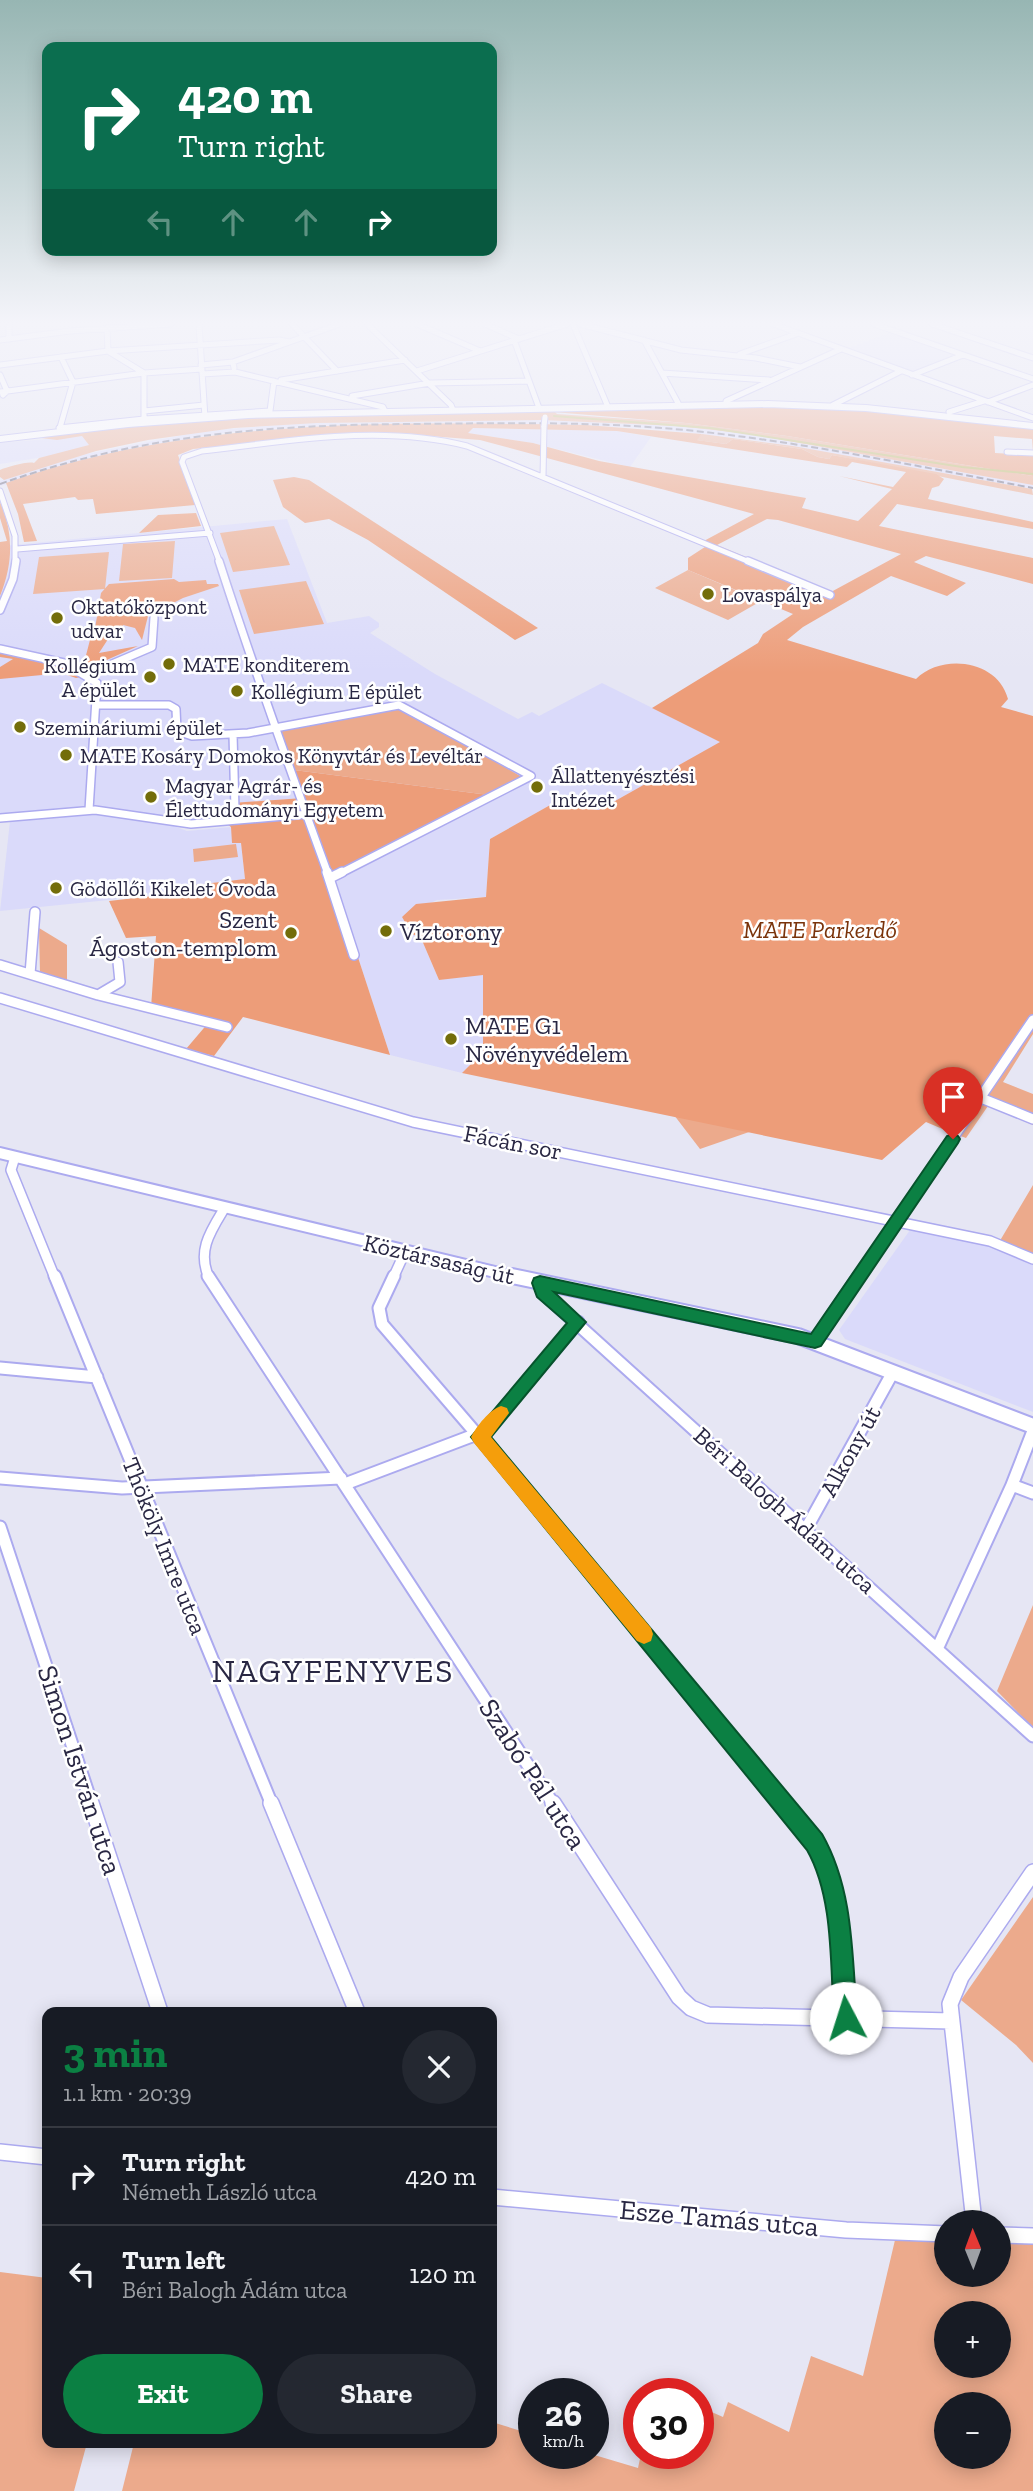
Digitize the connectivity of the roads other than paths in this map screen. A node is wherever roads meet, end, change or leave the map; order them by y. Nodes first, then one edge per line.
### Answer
1 (322, 440) edge
2 (437, 440) edge
3 (543, 440) edge
4 (1007, 452) dead end
5 (1033, 453) edge
6 (542, 466) junction
7 (528, 472) junction
8 (544, 477) junction
9 (0, 491) edge
10 (209, 531) junction
11 (17, 547) junction
12 (830, 595) dead end
13 (0, 610) edge
14 (154, 618) dead end
15 (0, 649) edge
16 (101, 669) junction
17 (79, 671) junction
18 (97, 683) junction
19 (97, 705) junction
20 (111, 708) junction
21 (96, 714) junction
22 (277, 729) junction
23 (233, 734) junction
24 (89, 810) junction
25 (235, 810) dead end
26 (307, 814) junction
27 (0, 818) edge
28 (330, 878) junction
29 (35, 912) dead end
30 (354, 955) dead end
31 (118, 962) dead end
32 (0, 965) edge
33 (30, 974) junction
34 (98, 995) junction
35 (0, 998) edge
36 (1033, 1020) edge
37 (227, 1027) dead end
38 (1021, 1038) junction
39 (1033, 1043) edge
40 (981, 1098) junction
41 (1033, 1119) edge
42 (0, 1153) edge
43 (15, 1157) junction
44 (224, 1209) junction
45 (897, 1222) junction
46 (405, 1252) junction
47 (1033, 1259) edge
48 (540, 1283) junction
49 (578, 1322) junction
50 (815, 1341) junction
51 (0, 1368) edge
52 (892, 1372) junction
53 (97, 1377) junction
54 (1033, 1429) edge
55 (478, 1436) junction
56 (0, 1478) edge
57 (343, 1481) junction
58 (139, 1485) junction
59 (1012, 1485) junction
60 (1033, 1493) edge
61 (0, 1527) edge
62 (806, 1529) junction
63 (938, 1647) junction
64 (1033, 1736) edge
65 (1033, 1872) edge
66 (158, 2007) edge
67 (355, 2007) edge
68 (846, 2018) junction
69 (951, 2021) junction
70 (0, 2152) edge
71 (42, 2156) edge
72 (497, 2197) edge
73 (973, 2210) edge
74 (934, 2233) edge
75 (1012, 2235) edge
76 (1033, 2236) edge

1 - 10 street
2 - 7 street
3 - 6 street, bridge
4 - 5 street
6 - 7 street
6 - 8 street
7 - 8 street
8 - 12 street
9 - 11 street
10 - 11 street
10 - 22 street
11 - 13 street
14 - 16 street
15 - 17 street
16 - 17 street
16 - 18 street
17 - 18 street
18 - 19 street
19 - 20 street
19 - 21 street
20 - 21 street
20 - 23 street
21 - 24 street
22 - 23 street
22 - 26 street
22 - 28 street
23 - 25 street
24 - 26 street
24 - 27 street
26 - 28 street
28 - 30 street
29 - 33 street
31 - 34 street
32 - 33 street
33 - 34 street
34 - 37 street
35 - 45 street, Fácán sor
36 - 38 street
38 - 39 street
38 - 40 street
40 - 41 street
40 - 45 street
42 - 43 main road, Köztársaság út
43 - 44 main road, Köztársaság út
43 - 53 street, Thököly Imre utca
44 - 46 main road, Köztársaság út
44 - 57 street, Szabó Pál utca
45 - 47 street, Fácán sor
45 - 50 street
46 - 48 main road, Köztársaság út
46 - 55 street
48 - 49 street, Béri Balogh Ádám utca
48 - 50 main road, Köztársaság út
49 - 55 street
49 - 62 street, Béri Balogh Ádám utca
50 - 52 main road, Köztársaság út
51 - 53 street
52 - 54 main road, Köztársaság út
52 - 62 street, Alkony út
53 - 58 street, Thököly Imre utca
54 - 59 street
55 - 57 street
55 - 68 street
56 - 58 street
57 - 58 street
57 - 68 street, Szabó Pál utca
58 - 67 street, Thököly Imre utca
59 - 60 street
59 - 63 street
61 - 66 street, Simon István utca
62 - 63 street, Béri Balogh Ádám utca
63 - 64 street, Béri Balogh Ádám utca
65 - 69 street
68 - 69 street, Szabó Pál utca
69 - 73 street
70 - 71 street
72 - 74 street, Esze Tamás utca
75 - 76 street

